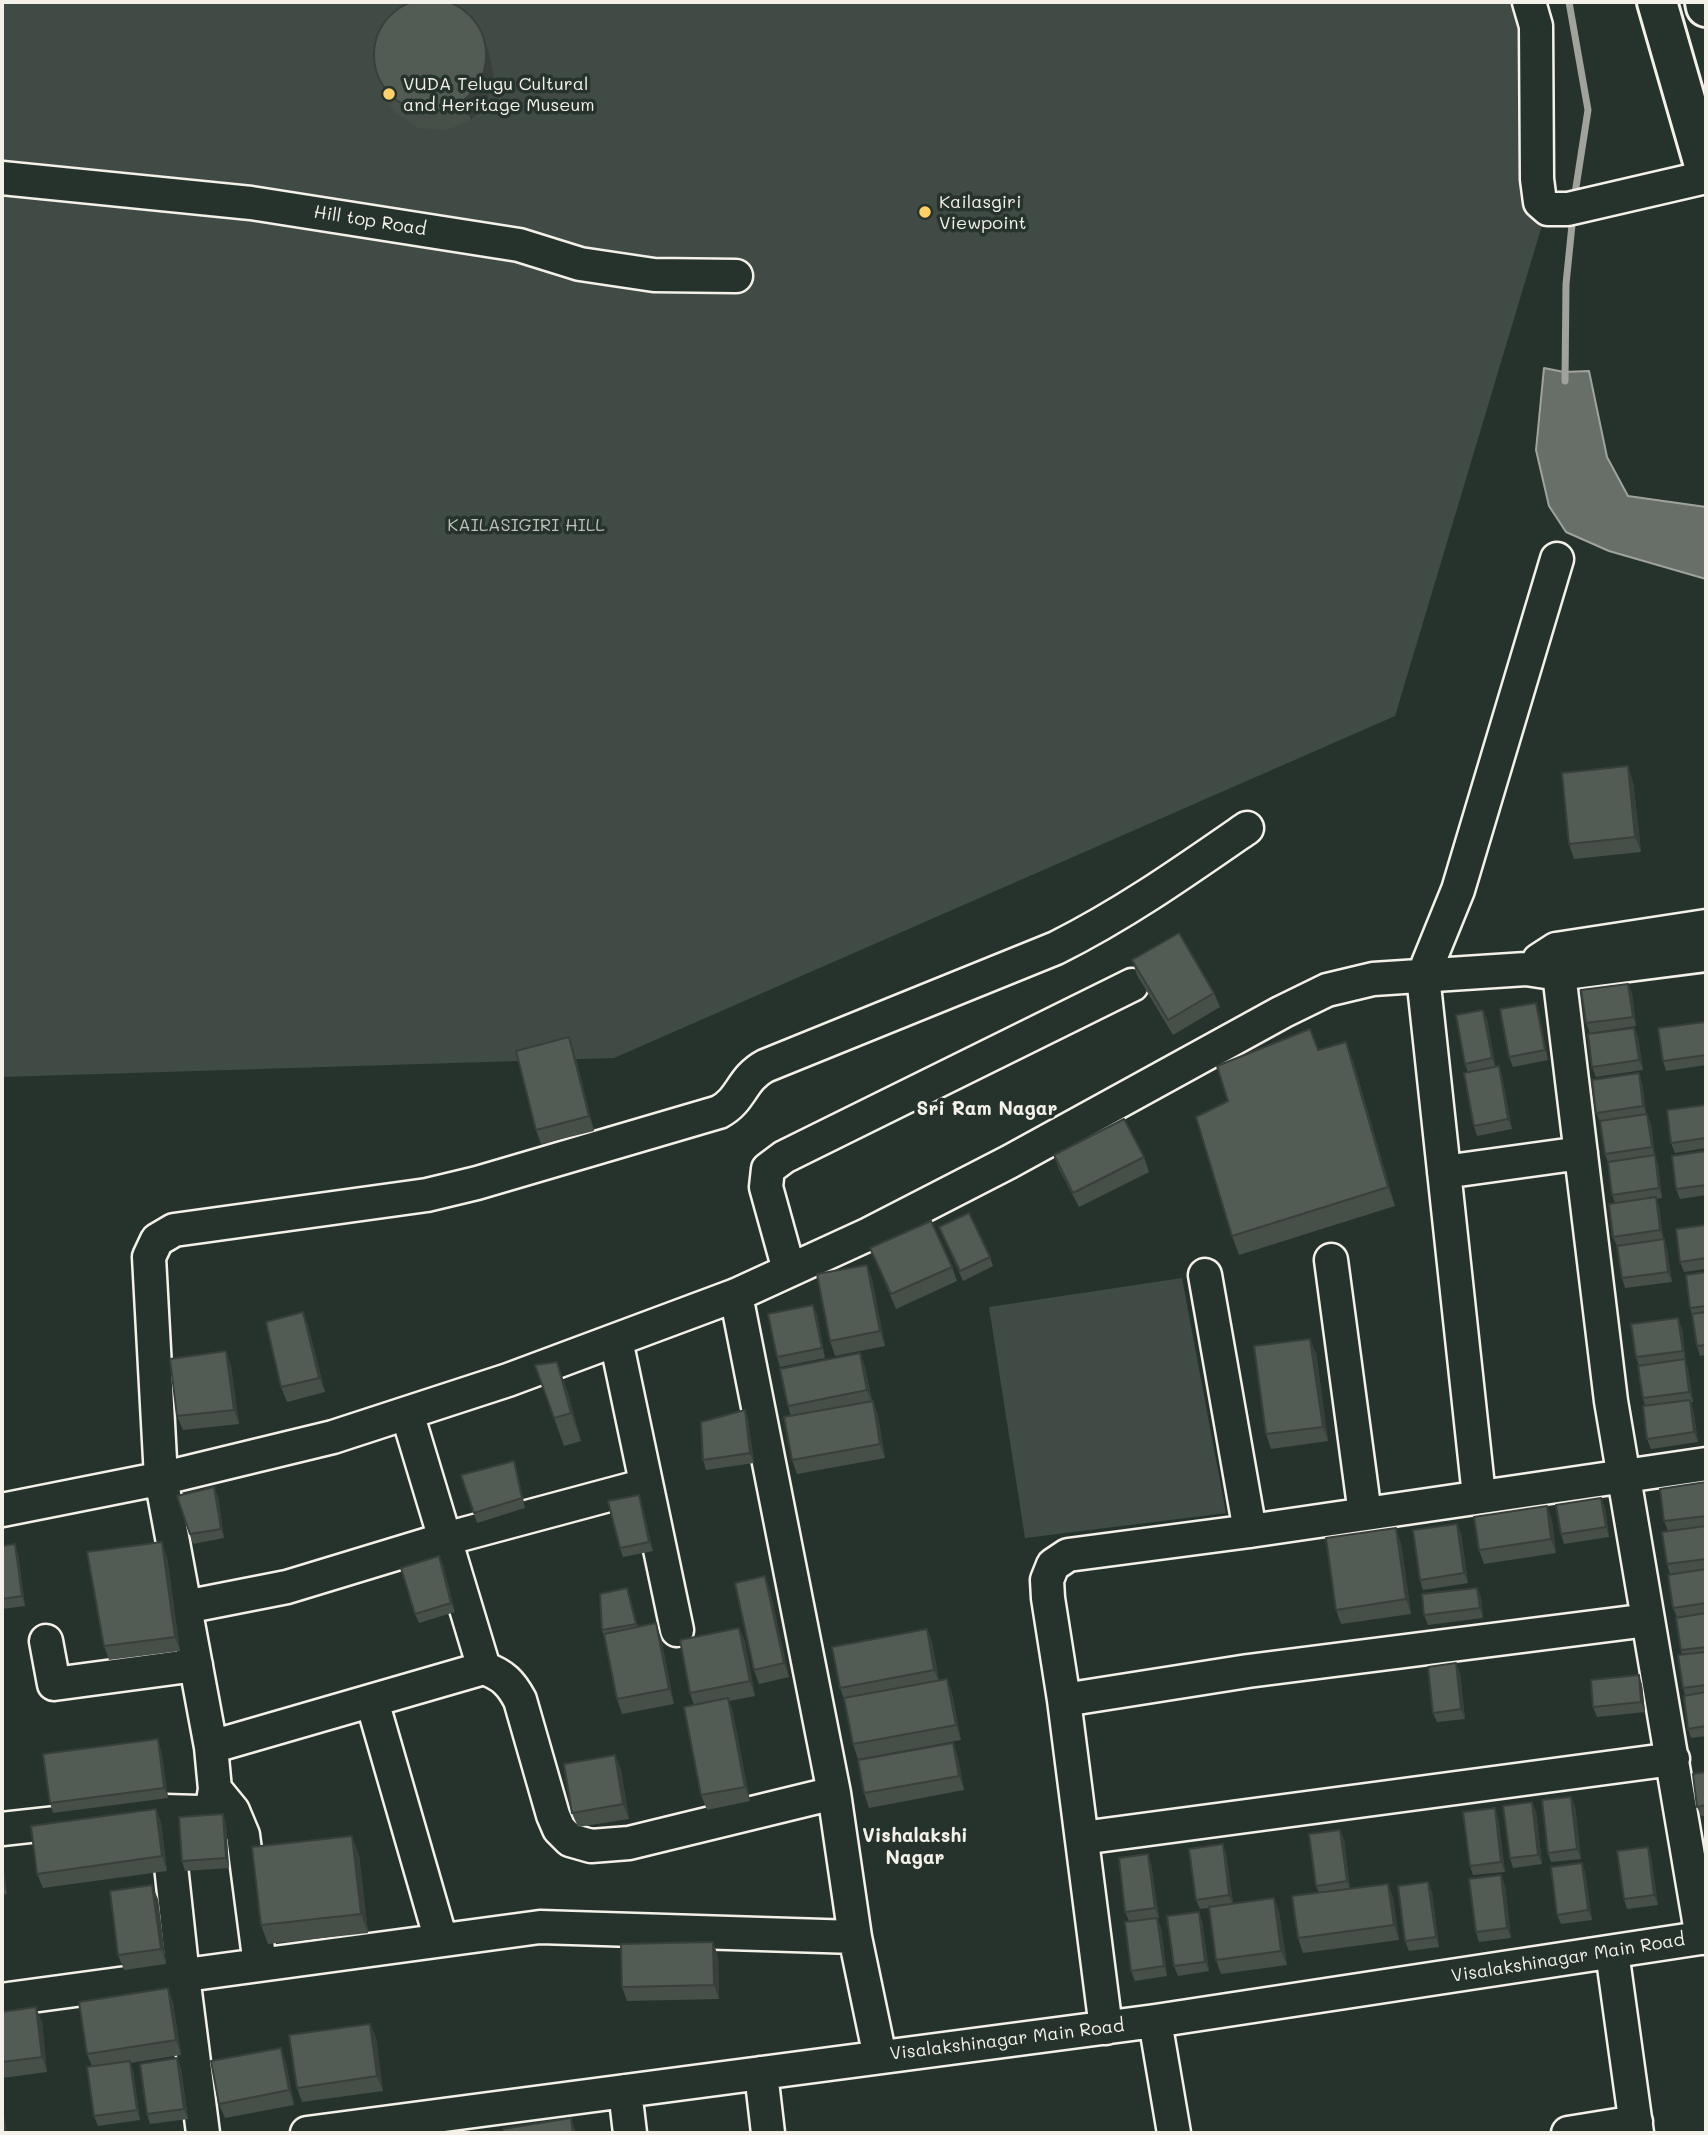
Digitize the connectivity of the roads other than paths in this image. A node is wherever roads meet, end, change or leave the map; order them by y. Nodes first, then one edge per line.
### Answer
1 (1529, 2) edge
2 (1657, 2) edge
3 (1705, 2) edge
4 (1706, 7) edge
5 (1706, 174) edge
6 (2, 178) edge
7 (736, 276) dead end
8 (1557, 559) dead end
9 (1247, 828) dead end
10 (1706, 926) edge
11 (1706, 955) edge
12 (1557, 961) junction
13 (1423, 976) junction
14 (1132, 985) dead end
15 (1581, 1153) junction
16 (1444, 1172) junction
17 (1331, 1260) dead end
18 (789, 1270) junction
19 (1205, 1275) dead end
20 (736, 1295) junction
21 (616, 1340) junction
22 (407, 1413) junction
23 (1706, 1464) edge
24 (1623, 1475) junction
25 (161, 1478) junction
26 (646, 1485) junction
27 (1479, 1496) junction
28 (2, 1510) edge
29 (1365, 1514) junction
30 (1250, 1531) junction
31 (445, 1539) junction
32 (185, 1607) junction
33 (1648, 1620) junction
34 (677, 1630) dead end
35 (46, 1641) dead end
36 (196, 1665) junction
37 (484, 1668) junction
38 (1064, 1700) junction
39 (372, 1701) junction
40 (211, 1747) junction
41 (1673, 1759) junction
42 (215, 1789) junction
43 (834, 1794) junction
44 (165, 1811) junction
45 (2, 1829) edge
46 (1082, 1838) junction
47 (855, 1937) junction
48 (1704, 1938) edge
49 (441, 1940) junction
50 (1612, 1952) junction
51 (260, 1965) junction
52 (183, 1976) junction
53 (2, 2000) edge
54 (1155, 2021) junction
55 (1106, 2028) junction
56 (880, 2057) junction
57 (761, 2073) junction
58 (625, 2091) junction
59 (481, 2122) edge
60 (1637, 2128) edge
61 (322, 2132) edge
62 (203, 2133) edge
63 (630, 2133) edge
64 (768, 2133) edge
65 (1174, 2133) edge
66 (1568, 2133) edge

1 - 5 street
2 - 5 main road
3 - 4 main road
6 - 7 street, Hill top Road
8 - 13 street
9 - 25 street
10 - 12 street
11 - 12 street
12 - 13 street
12 - 15 street
13 - 16 street
13 - 18 street
14 - 18 street
15 - 16 street
15 - 24 street
16 - 27 street
17 - 29 street
18 - 20 street
19 - 30 street
20 - 21 street
20 - 43 street
21 - 22 street
21 - 26 street
22 - 25 street
22 - 31 street
23 - 24 street
24 - 27 street
24 - 33 street
25 - 28 street
25 - 32 street
26 - 31 street
26 - 34 street
27 - 29 street
29 - 30 street
30 - 38 street
31 - 32 street
31 - 37 street
32 - 36 street
33 - 38 street
33 - 41 street
35 - 36 street
36 - 40 street
37 - 39 street
37 - 43 street
38 - 46 street
39 - 40 street
39 - 49 street
40 - 42 street
41 - 46 street
41 - 48 street
42 - 44 street
42 - 51 street
43 - 47 street
44 - 45 street
44 - 52 street
46 - 55 street
47 - 49 street
47 - 56 street
48 - 50 street, Visalakshinagar Main Road
49 - 51 street
50 - 54 street, Visalakshinagar Main Road
50 - 60 street
51 - 52 street
52 - 53 street
52 - 62 street
54 - 55 street, Visalakshinagar Main Road
54 - 65 street
55 - 56 street, Visalakshinagar Main Road
56 - 57 street, Visalakshinagar Main Road
57 - 58 street, Visalakshinagar Main Road
57 - 64 street
58 - 59 street, Visalakshinagar Main Road
58 - 63 street
59 - 61 street, Visalakshinagar Main Road
60 - 66 street

